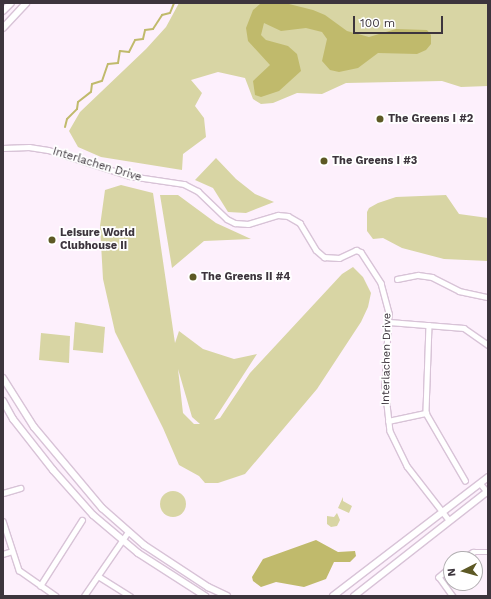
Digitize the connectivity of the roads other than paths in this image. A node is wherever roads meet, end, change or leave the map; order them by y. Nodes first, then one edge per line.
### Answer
1 (11, 3) edge
2 (26, 3) edge
3 (3, 11) edge
4 (3, 28) edge
5 (3, 148) edge
6 (397, 279) dead end
7 (488, 297) edge
8 (390, 322) junction
9 (429, 325) junction
10 (488, 345) edge
11 (3, 378) edge
12 (3, 401) edge
13 (426, 413) junction
14 (388, 421) junction
15 (488, 477) edge
16 (465, 480) dead end
17 (480, 483) junction
18 (20, 488) dead end
19 (488, 492) edge
20 (3, 493) edge
21 (443, 513) junction
22 (82, 520) dead end
23 (449, 520) junction
24 (3, 521) edge
25 (128, 532) junction
26 (121, 541) junction
27 (12, 551) junction
28 (3, 554) edge
29 (443, 574) edge
30 (98, 576) junction
31 (443, 582) edge
32 (40, 586) junction
33 (52, 595) edge
34 (84, 596) edge
35 (130, 596) edge
36 (205, 596) edge
37 (227, 596) edge
38 (333, 596) edge
39 (354, 596) edge

1 - 3 street
2 - 4 street
5 - 8 street, Interlachen Drive
6 - 7 street
8 - 9 street
8 - 14 street, Interlachen Drive
9 - 10 street
9 - 13 street
11 - 25 street
12 - 26 street
13 - 14 street
13 - 16 street
14 - 21 street, Interlachen Drive
15 - 17 street
17 - 19 street
17 - 21 street
18 - 20 street
19 - 23 street
21 - 23 street, Interlachen Drive
21 - 38 street
22 - 32 street
23 - 39 street
24 - 27 street
25 - 26 street
25 - 37 street
26 - 30 street
26 - 36 street
27 - 28 street
27 - 32 street
29 - 31 street
30 - 34 street
30 - 35 street
32 - 33 street

